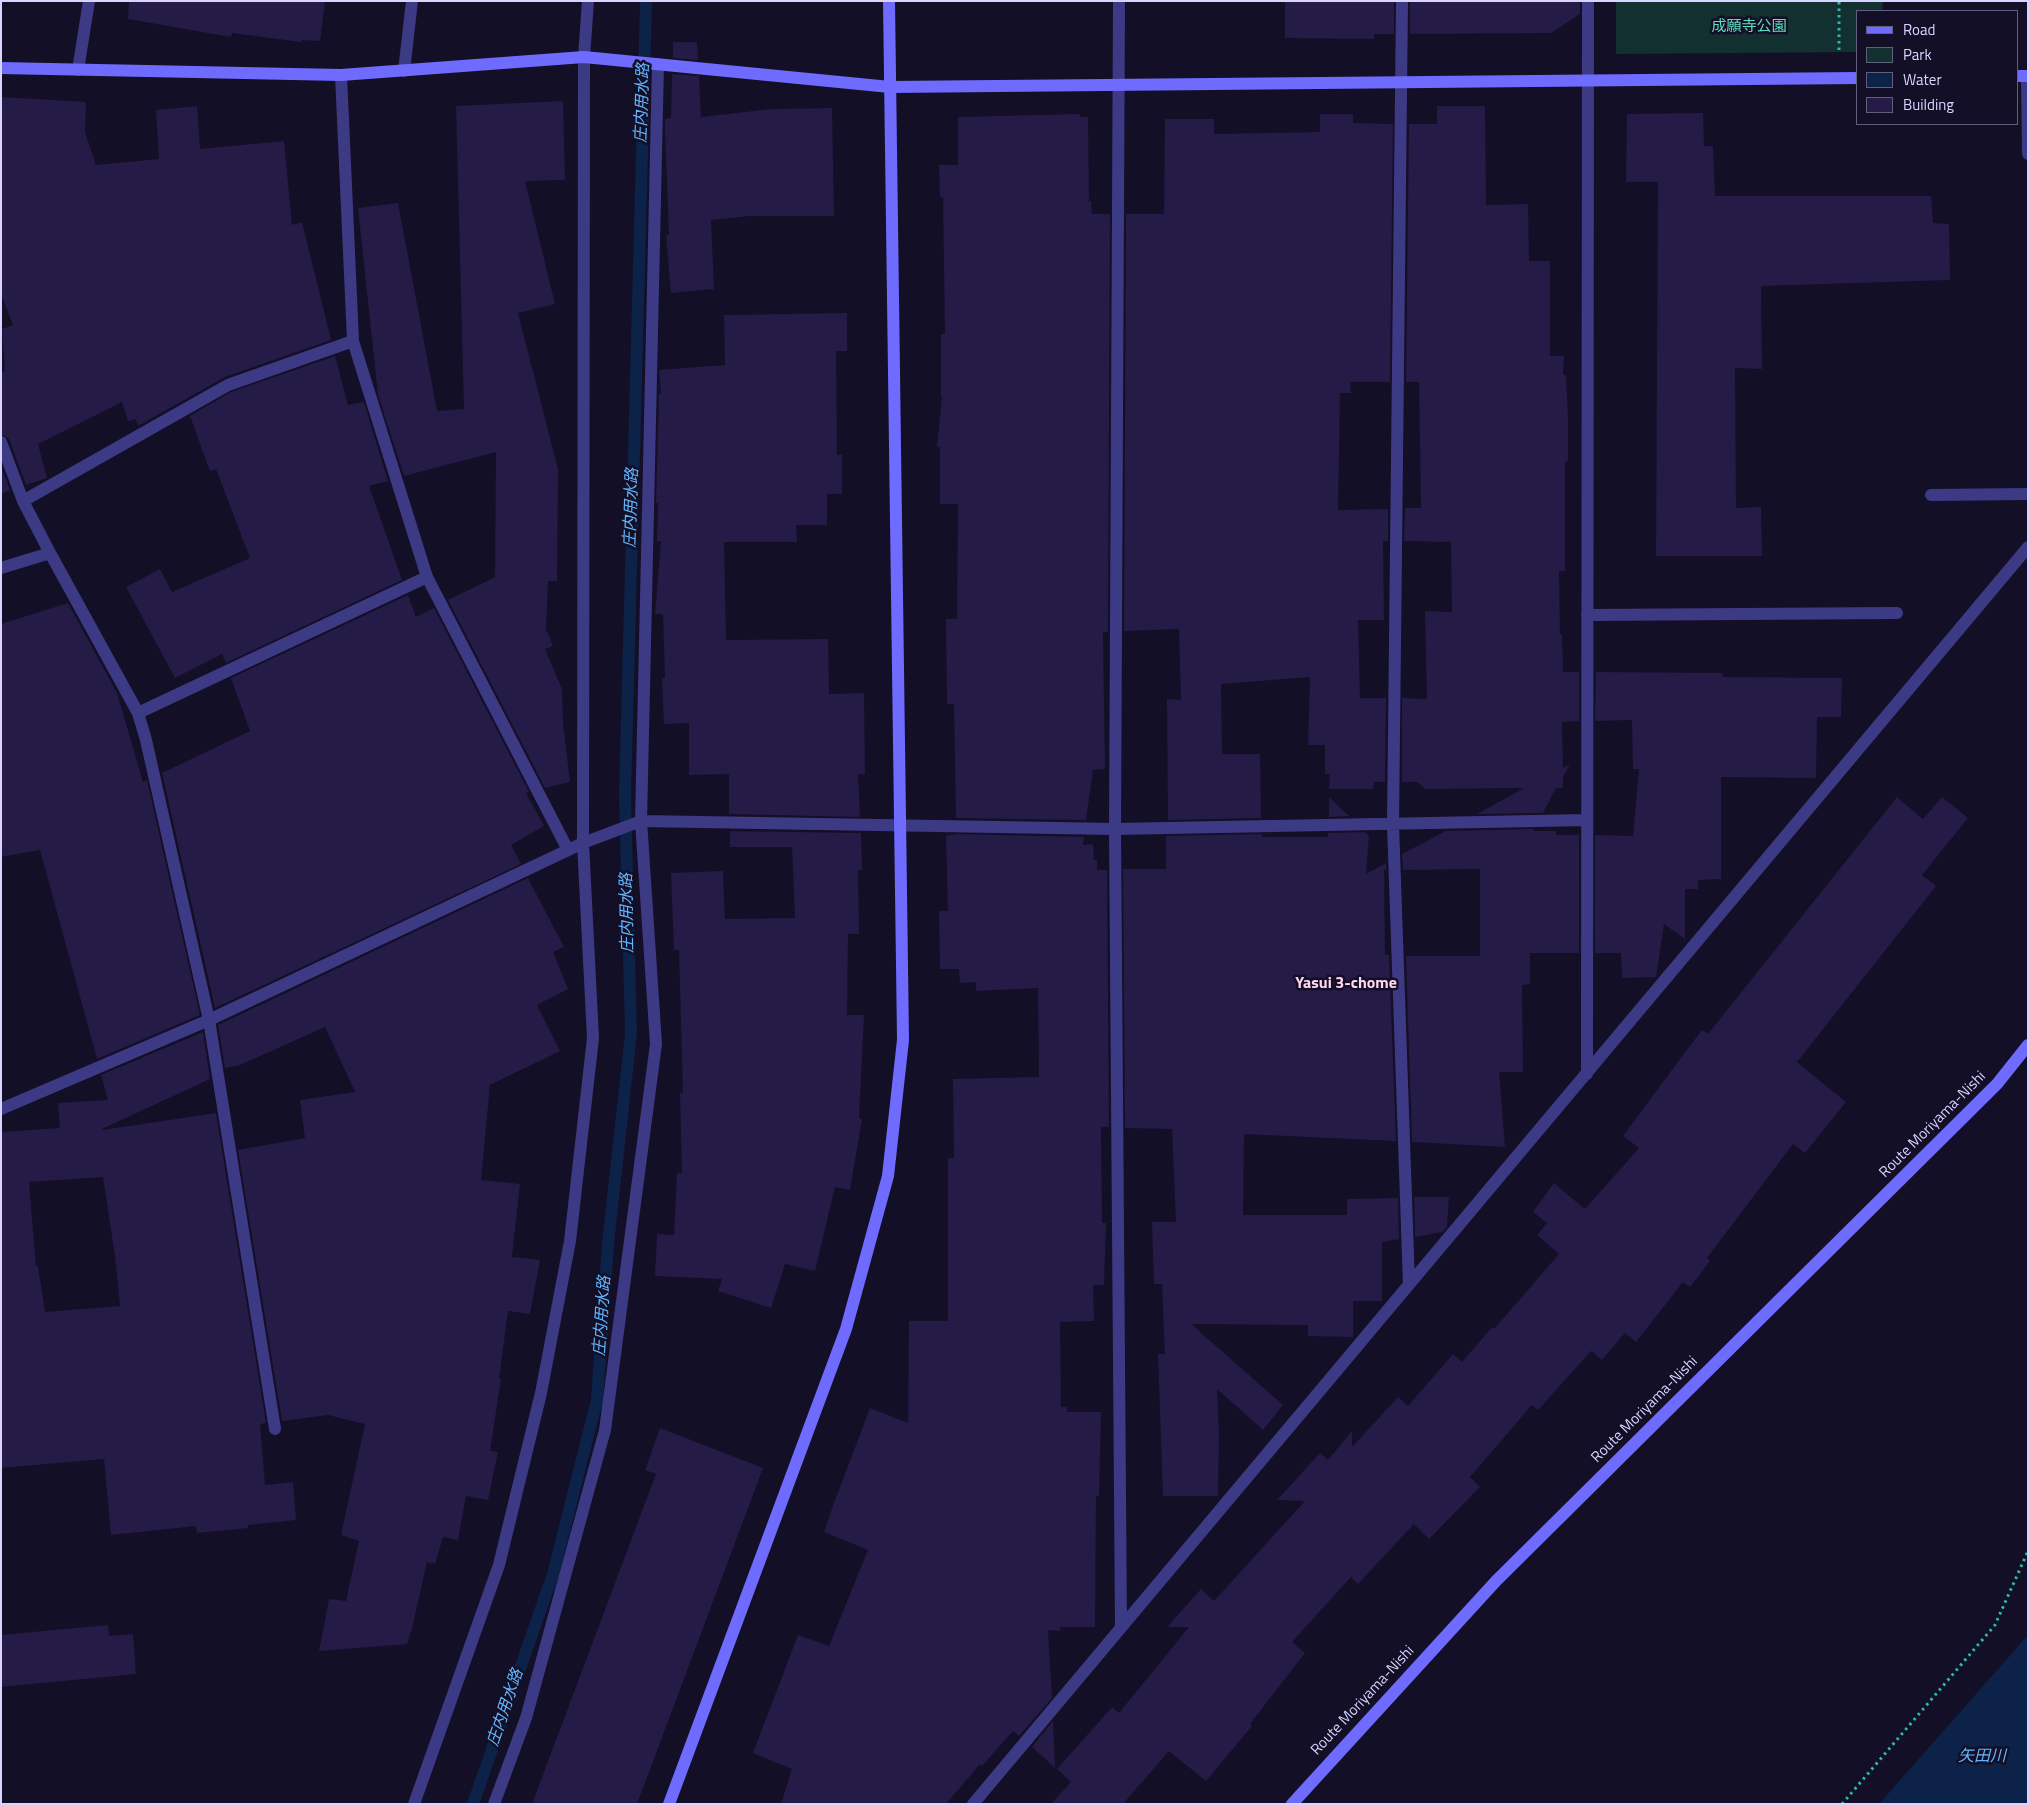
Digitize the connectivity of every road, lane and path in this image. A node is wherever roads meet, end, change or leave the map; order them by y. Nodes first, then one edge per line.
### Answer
1 (89, 1) edge
2 (412, 1) edge
3 (588, 1) edge
4 (889, 1) edge
5 (1119, 1) edge
6 (1402, 1) edge
7 (1588, 1) edge
8 (1839, 1) edge
9 (584, 57) junction
10 (658, 64) junction
11 (1, 68) edge
12 (78, 70) junction
13 (404, 71) junction
14 (341, 75) junction
15 (2024, 76) edge
16 (1838, 78) junction
17 (1856, 78) edge
18 (1588, 80) junction
19 (1402, 82) junction
20 (1118, 85) junction
21 (890, 87) junction
22 (2028, 154) edge
23 (353, 340) junction
24 (1, 442) edge
25 (2028, 494) edge
26 (1931, 495) dead end
27 (23, 501) junction
28 (2028, 548) edge
29 (50, 554) junction
30 (1, 568) edge
31 (427, 577) junction
32 (1897, 613) dead end
33 (1588, 615) junction
34 (138, 713) junction
35 (1587, 820) junction
36 (641, 821) junction
37 (1393, 824) junction
38 (900, 825) junction
39 (1115, 829) junction
40 (583, 843) junction
41 (568, 850) junction
42 (208, 1020) junction
43 (2028, 1045) edge
44 (1587, 1074) junction
45 (1, 1109) edge
46 (1409, 1285) junction
47 (275, 1429) dead end
48 (2028, 1551) edge
49 (1120, 1628) junction
50 (414, 1804) edge
51 (494, 1804) edge
52 (670, 1804) edge
53 (973, 1804) edge
54 (1292, 1804) edge
55 (1842, 1804) edge

1 - 12 street
2 - 13 street
3 - 9 street
4 - 21 street
5 - 20 street
6 - 19 street
7 - 18 street
8 - 16 path
9 - 10 street
9 - 13 street
9 - 40 street
10 - 21 street
10 - 36 street
11 - 12 street
12 - 14 street
13 - 14 street
14 - 23 street
15 - 22 street
16 - 17 street
16 - 18 street
18 - 19 street
18 - 33 street
19 - 20 street
19 - 37 street
20 - 21 street
20 - 39 street
21 - 38 street
23 - 27 street
23 - 31 street
24 - 27 street
25 - 26 street
27 - 29 street
28 - 44 street
29 - 30 street
29 - 34 street
31 - 34 street
31 - 41 street
32 - 33 street
33 - 35 street
34 - 42 street
35 - 37 street
35 - 44 street
36 - 38 street
36 - 40 street
36 - 51 street
37 - 39 street
37 - 46 street
38 - 39 street
38 - 52 street
39 - 49 street
40 - 41 street
40 - 50 street
41 - 42 street
42 - 45 street
42 - 47 street
43 - 54 street, Route Moriyama-Nishi
44 - 46 street
46 - 49 street
48 - 55 path
49 - 53 street

